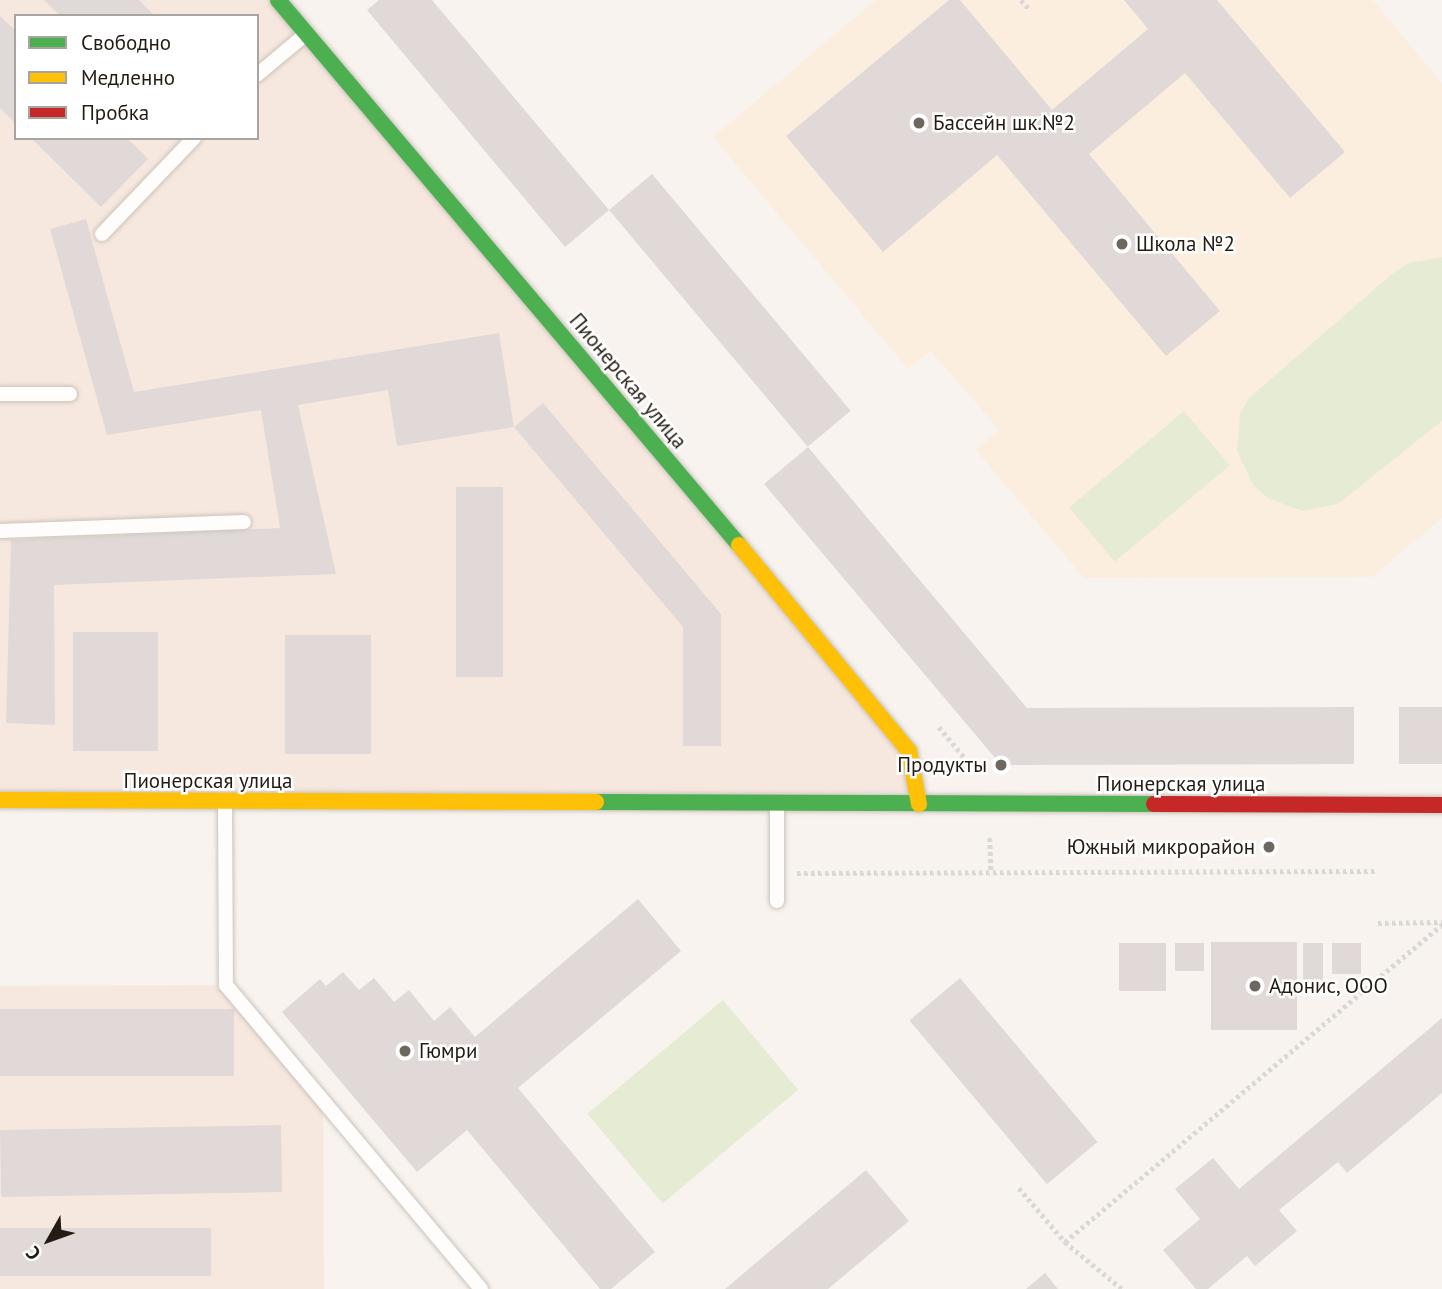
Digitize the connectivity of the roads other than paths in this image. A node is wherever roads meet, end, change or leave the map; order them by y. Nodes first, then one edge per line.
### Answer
1 (278, 0) edge
2 (307, 33) junction
3 (259, 73) edge
4 (192, 140) edge
5 (102, 234) dead end
6 (0, 394) edge
7 (70, 394) dead end
8 (244, 522) dead end
9 (0, 531) edge
10 (0, 800) edge
11 (225, 802) junction
12 (777, 803) junction
13 (919, 804) junction
14 (1442, 805) edge
15 (777, 901) dead end
16 (481, 1289) edge

1 - 2 street, Пионерская улица
2 - 3 lane
2 - 13 street, Пионерская улица
4 - 5 lane
6 - 7 lane
8 - 9 lane
10 - 11 street, Пионерская улица
11 - 12 street, Пионерская улица
11 - 16 lane
12 - 13 street, Пионерская улица
12 - 15 lane
13 - 14 street, Пионерская улица

